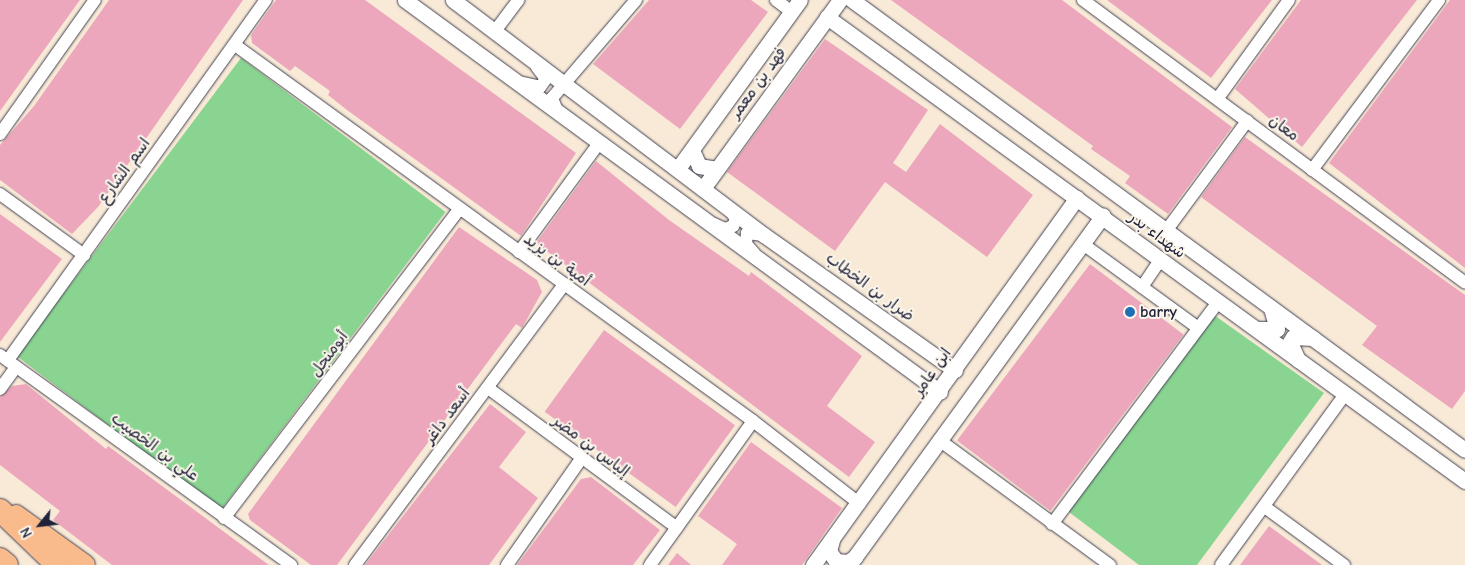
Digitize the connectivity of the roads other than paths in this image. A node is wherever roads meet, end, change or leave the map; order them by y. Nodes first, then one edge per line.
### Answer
1 (95, 0) edge
2 (266, 0) edge
3 (405, 0) edge
4 (453, 0) edge
5 (518, 0) edge
6 (636, 0) edge
7 (776, 0) edge
8 (840, 0) edge
9 (1083, 0) edge
10 (1289, 0) edge
11 (1439, 0) edge
12 (856, 3) edge
13 (796, 6) edge
14 (827, 17) junction
15 (843, 28) junction
16 (495, 31) junction
17 (235, 45) junction
18 (526, 54) junction
19 (511, 80) junction
20 (566, 87) junction
21 (1218, 98) junction
22 (558, 113) junction
23 (1246, 121) junction
24 (0, 134) edge
25 (599, 143) junction
26 (692, 150) junction
27 (679, 167) junction
28 (717, 168) junction
29 (1312, 170) junction
30 (704, 187) junction
31 (0, 194) edge
32 (1077, 198) junction
33 (718, 200) junction
34 (459, 209) junction
35 (1103, 216) junction
36 (707, 221) junction
37 (1166, 232) junction
38 (764, 235) junction
39 (1083, 244) junction
40 (519, 252) junction
41 (84, 255) junction
42 (758, 258) junction
43 (1160, 260) junction
44 (1465, 283) edge
45 (564, 285) junction
46 (1142, 287) junction
47 (1218, 302) junction
48 (1271, 308) junction
49 (1198, 328) junction
50 (1255, 329) junction
51 (1313, 338) junction
52 (8, 361) edge
53 (1299, 361) junction
54 (955, 370) junction
55 (488, 388) junction
56 (0, 389) edge
57 (940, 392) junction
58 (1344, 396) junction
59 (752, 421) junction
60 (939, 440) junction
61 (1463, 444) edge
62 (581, 459) junction
63 (1465, 481) edge
64 (0, 504) edge
65 (860, 504) junction
66 (1266, 508) junction
67 (0, 510) edge
68 (224, 518) junction
69 (1052, 524) junction
70 (676, 528) junction
71 (833, 539) junction
72 (0, 559) edge
73 (852, 561) edge
74 (7, 565) edge
75 (57, 565) edge
76 (86, 565) edge
77 (291, 565) edge
78 (354, 565) edge
79 (507, 565) edge
80 (650, 565) edge
81 (813, 565) edge
82 (1110, 565) edge
83 (1221, 565) edge
84 (1344, 565) edge

1 - 24 street
2 - 17 street, اسم الشارع
3 - 19 street, ضرار بن الخطاب
4 - 16 street, ضرار بن الخطاب
5 - 16 street
6 - 20 street
7 - 13 street
8 - 14 street, فهد بن معمر
9 - 21 street, معان
10 - 21 street
11 - 29 street
12 - 15 street
12 - 37 street, شهداء بدر
13 - 26 street, فهد بن معمر
14 - 15 street, شهداء بدر
14 - 28 street, فهد بن معمر
15 - 32 street, شهداء بدر
16 - 18 street, ضرار بن الخطاب
17 - 34 street, أمية بن يزيد
17 - 41 street, اسم الشارع
18 - 19 street, ضرار بن الخطاب
18 - 20 street, ضرار بن الخطاب
19 - 22 street, ضرار بن الخطاب
20 - 22 street
20 - 27 street, ضرار بن الخطاب
21 - 23 street, معان
22 - 25 street, ضرار بن الخطاب
23 - 29 street, معان
23 - 37 street
25 - 36 street, ضرار بن الخطاب
25 - 40 street
26 - 27 street, فهد بن معمر
26 - 28 street
27 - 30 street, ضرار بن الخطاب
28 - 30 street, فهد بن معمر
29 - 44 street, معان
30 - 33 street, ضرار بن الخطاب
31 - 41 street
32 - 35 street, شهداء بدر
32 - 54 street, ابن عامر
33 - 36 street, ضرار بن الخطاب
33 - 38 street, ضرار بن الخطاب
34 - 40 street, أمية بن يزيد
34 - 68 street, أبومنجل
35 - 39 street
35 - 43 street, شهداء بدر
36 - 42 street, ضرار بن الخطاب
37 - 48 street, شهداء بدر
38 - 42 street, ضرار بن الخطاب
38 - 54 street, ضرار بن الخطاب
39 - 46 street
39 - 60 street
40 - 45 street, أمية بن يزيد
41 - 52 street, اسم الشارع
42 - 57 street, ضرار بن الخطاب
43 - 46 street
43 - 47 street, شهداء بدر
45 - 55 street, أسعد داغر
45 - 59 street, أمية بن يزيد
46 - 49 street
47 - 49 street
47 - 50 street, شهداء بدر
48 - 50 street
48 - 51 street, شهداء بدر
49 - 69 street
50 - 53 street, شهداء بدر
51 - 53 street
51 - 61 street, شهداء بدر
52 - 56 street, اسم الشارع
52 - 68 street, علي بن الخصيب
53 - 58 street, شهداء بدر
54 - 57 street, ابن عامر
55 - 62 street, إلياس بن مضر
55 - 78 street, أسعد داغر
57 - 65 street, ابن عامر
58 - 63 street, شهداء بدر
58 - 66 street
59 - 65 street, أمية بن يزيد
59 - 70 street
60 - 69 street
60 - 73 street
62 - 70 street, إلياس بن مضر
62 - 79 street
64 - 76 main road
65 - 71 street, ابن عامر
66 - 83 street
66 - 84 street
67 - 75 highway
68 - 77 street, علي بن الخصيب
69 - 82 street
70 - 80 street
71 - 73 street
71 - 81 street, ابن عامر
72 - 74 highway

